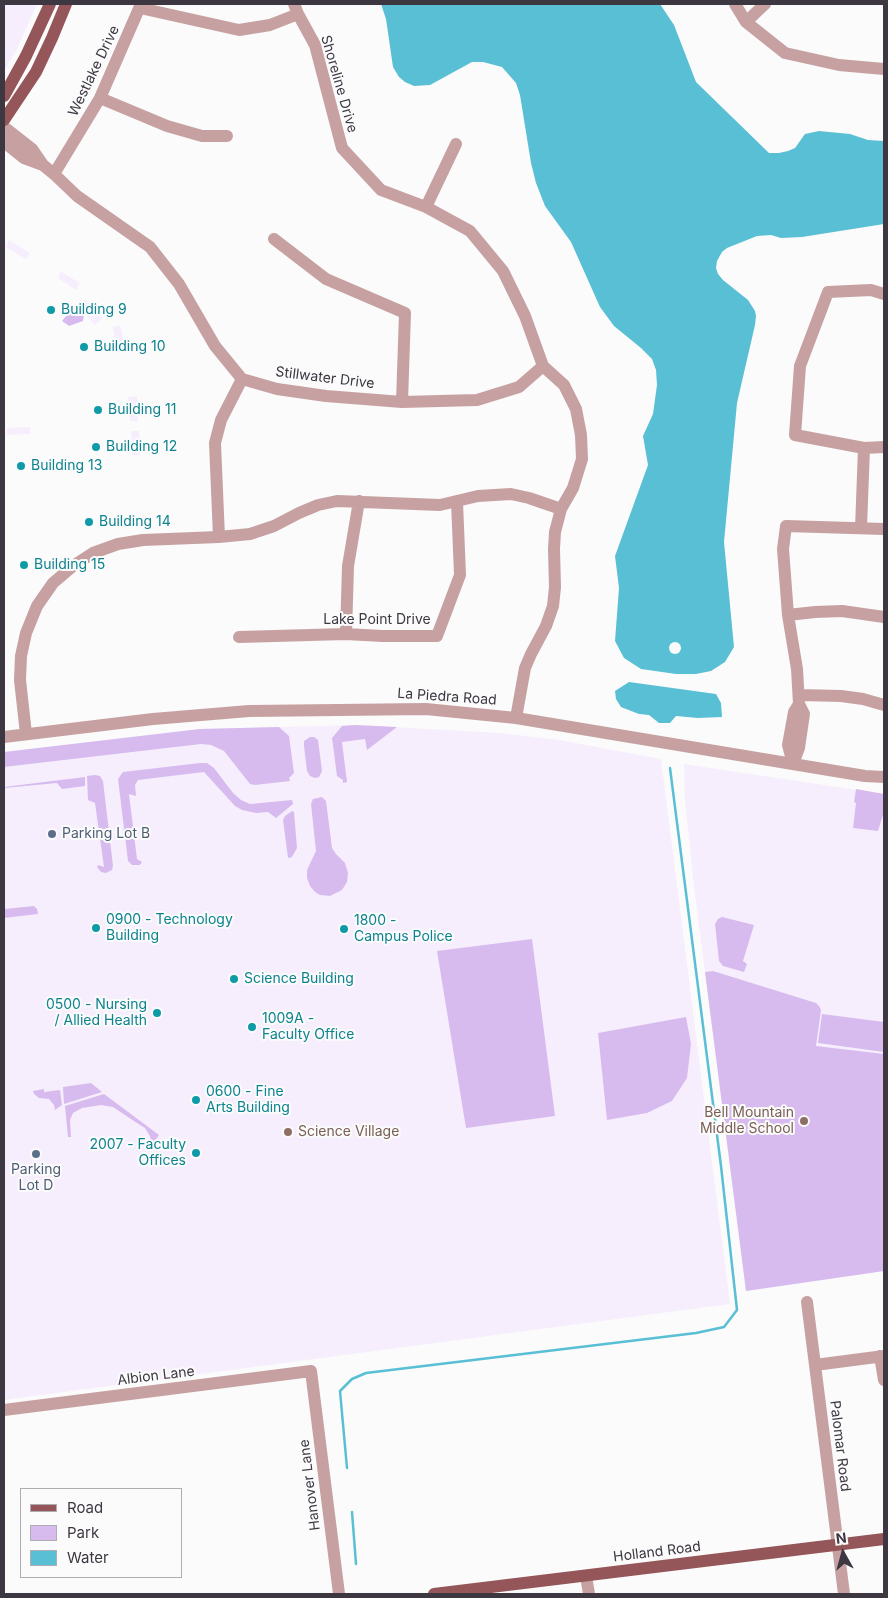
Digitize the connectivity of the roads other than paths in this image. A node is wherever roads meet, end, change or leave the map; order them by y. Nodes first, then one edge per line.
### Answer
1 (50, 4) edge
2 (66, 4) edge
3 (734, 4) edge
4 (765, 4) edge
5 (140, 6) edge
6 (296, 9) edge
7 (746, 22) junction
8 (884, 69) edge
9 (4, 96) edge
10 (100, 98) junction
11 (4, 120) edge
12 (4, 127) edge
13 (227, 136) dead end
14 (4, 142) edge
15 (456, 144) dead end
16 (43, 165) junction
17 (54, 174) junction
18 (426, 207) junction
19 (274, 239) dead end
20 (884, 294) edge
21 (543, 366) junction
22 (242, 379) junction
23 (402, 402) junction
24 (884, 447) edge
25 (864, 448) junction
26 (360, 501) junction
27 (457, 502) junction
28 (561, 510) junction
29 (861, 528) junction
30 (884, 529) edge
31 (219, 537) junction
32 (788, 615) junction
33 (884, 617) edge
34 (346, 634) junction
35 (239, 637) dead end
36 (800, 700) junction
37 (884, 705) edge
38 (516, 718) junction
39 (26, 734) junction
40 (4, 737) edge
41 (793, 764) junction
42 (884, 777) edge
43 (807, 1302) dead end
44 (882, 1356) edge
45 (815, 1365) junction
46 (312, 1371) joint
47 (884, 1380) edge
48 (4, 1410) edge
49 (884, 1538) edge
50 (838, 1544) junction
51 (586, 1576) junction
52 (339, 1594) edge
53 (434, 1594) edge
54 (589, 1594) edge
55 (844, 1594) edge

1 - 9 main road
2 - 11 main road
3 - 7 street
4 - 7 street
5 - 6 street
5 - 10 street, Westlake Drive
6 - 18 street, Shoreline Drive
7 - 8 street
10 - 13 street
10 - 17 street, Westlake Drive
12 - 16 street
14 - 16 street
15 - 18 street
16 - 17 street
17 - 22 street
18 - 21 street, Shoreline Drive
19 - 23 street
20 - 25 street
21 - 23 street, Stillwater Drive
21 - 28 street, Shoreline Drive
22 - 23 street, Stillwater Drive
22 - 31 street
24 - 25 street
25 - 29 street
26 - 27 street
26 - 31 street
26 - 34 street
27 - 28 street
27 - 34 street, Lake Point Drive
28 - 38 street, Shoreline Drive
29 - 30 street
29 - 32 street
31 - 39 street
32 - 33 street
32 - 36 street
34 - 35 street, Lake Point Drive
36 - 37 street
36 - 41 street
38 - 39 street, La Piedra Road
38 - 41 street, La Piedra Road
39 - 40 street, La Piedra Road
41 - 42 street, La Piedra Road
43 - 45 street, Palomar Road
44 - 45 street
44 - 47 street
45 - 50 street, Palomar Road
46 - 48 street, Albion Lane
46 - 52 street, Hanover Lane
49 - 50 main road, Holland Road
50 - 51 main road, Holland Road
50 - 55 street, Palomar Road
51 - 53 main road, Holland Road
51 - 54 street

